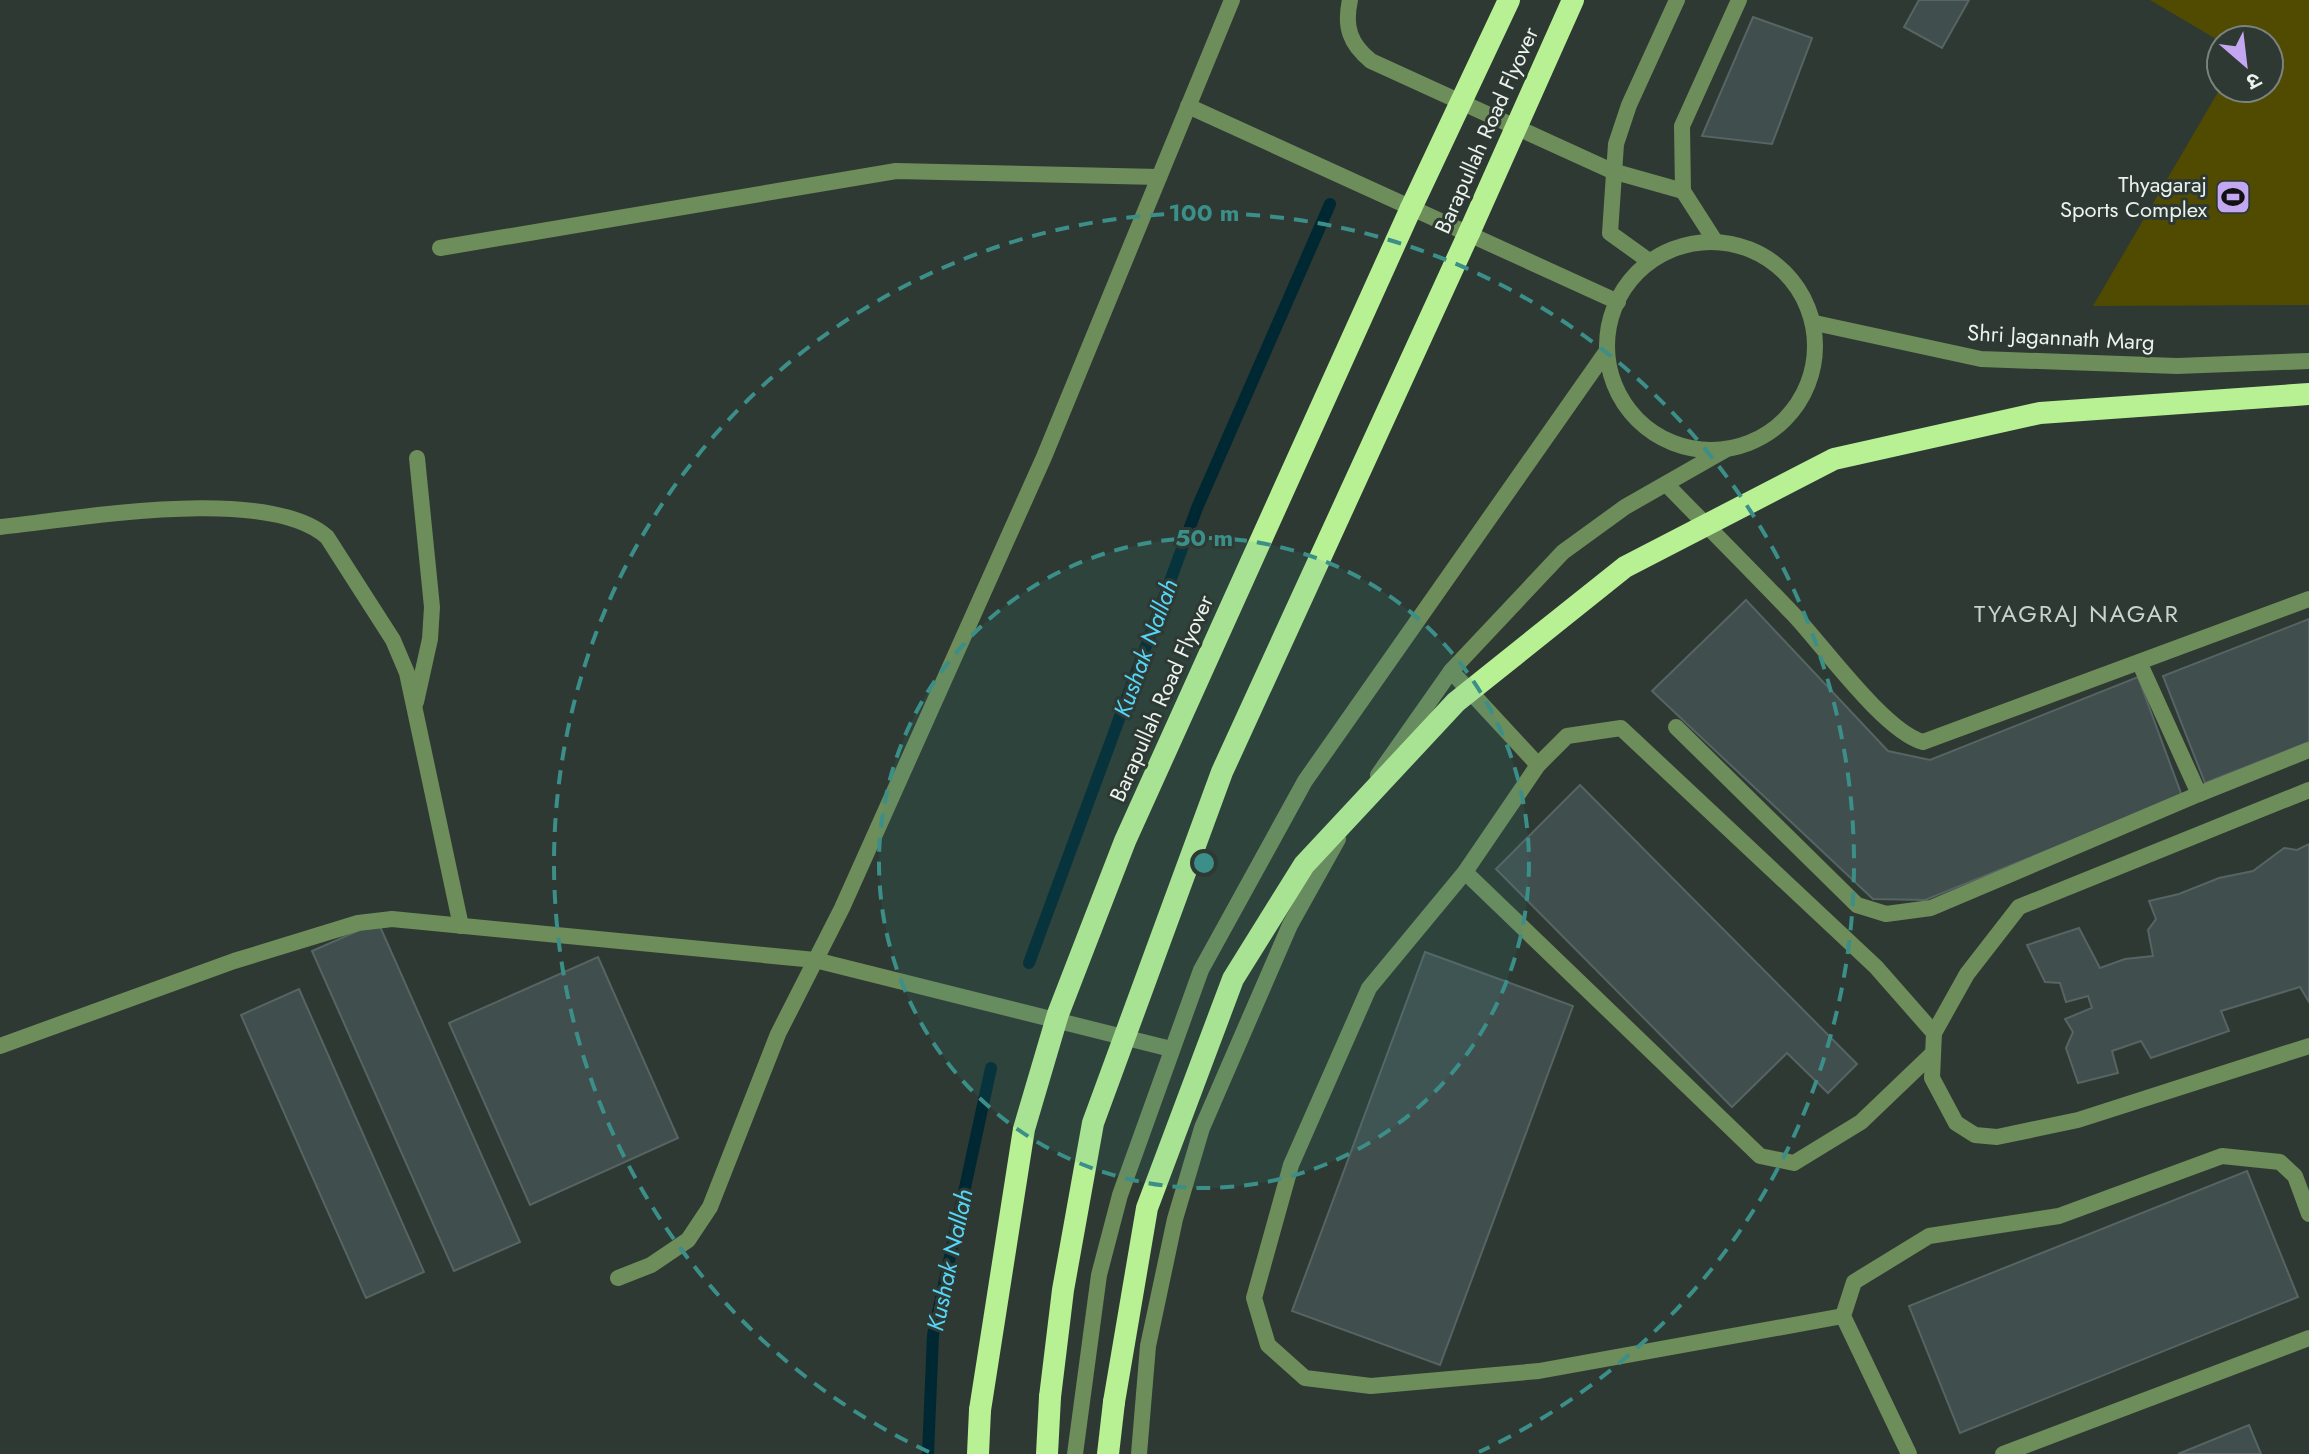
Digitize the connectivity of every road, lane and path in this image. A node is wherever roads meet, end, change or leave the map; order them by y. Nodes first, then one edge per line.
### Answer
1 (1232, 0) edge
2 (1350, 0) edge
3 (1509, 0) edge
4 (1573, 0) edge
5 (1677, 0) edge
6 (1739, 0) edge
7 (1188, 106) junction
8 (1612, 171) junction
9 (1159, 177) junction
10 (1683, 191) junction
11 (1715, 241) junction
12 (440, 248) dead end
13 (1649, 261) junction
14 (1618, 302) junction
15 (1815, 323) junction
16 (1606, 352) junction
17 (2309, 361) edge
18 (2309, 394) edge
19 (1725, 450) junction
20 (417, 458) dead end
21 (1666, 484) junction
22 (0, 527) edge
23 (2309, 599) edge
24 (2140, 664) junction
25 (1451, 671) junction
26 (416, 704) junction
27 (1676, 727) dead end
28 (2309, 750) edge
29 (1538, 765) junction
30 (2309, 790) edge
31 (2199, 794) junction
32 (1465, 872) junction
33 (461, 926) junction
34 (815, 960) junction
35 (1934, 1033) junction
36 (0, 1046) edge
37 (2309, 1046) edge
38 (1171, 1049) junction
39 (1931, 1055) junction
40 (2309, 1214) edge
41 (618, 1278) dead end
42 (1843, 1316) junction
43 (2309, 1338) edge
44 (978, 1454) edge
45 (1047, 1454) edge
46 (1075, 1454) edge
47 (1108, 1454) edge
48 (1139, 1454) edge
49 (1909, 1454) edge
50 (2003, 1454) edge

1 - 7 street
2 - 8 street
3 - 44 highway, Barapullah Road Flyover, bridge
4 - 45 highway, Barapullah Road Flyover, bridge
5 - 8 street
6 - 10 street
7 - 9 street
7 - 14 street, bridge
8 - 10 street
8 - 13 street
9 - 12 street
9 - 34 street
10 - 11 street
11 - 13 street
11 - 15 street
13 - 14 street
14 - 16 street
15 - 17 street, Shri Jagannath Marg
15 - 19 street
16 - 19 street
16 - 38 street
18 - 47 highway, bridge
19 - 21 street
20 - 26 street
21 - 24 street
21 - 25 street
22 - 26 street
23 - 24 street
24 - 31 street
25 - 29 street
25 - 48 street
26 - 33 street
27 - 31 street
28 - 31 street
29 - 32 street
29 - 35 street
30 - 35 street
32 - 39 street
32 - 42 street
33 - 34 street
33 - 36 street
34 - 38 street
34 - 41 street
35 - 39 street
37 - 39 street
38 - 46 street
40 - 42 street
42 - 49 street
43 - 50 street

